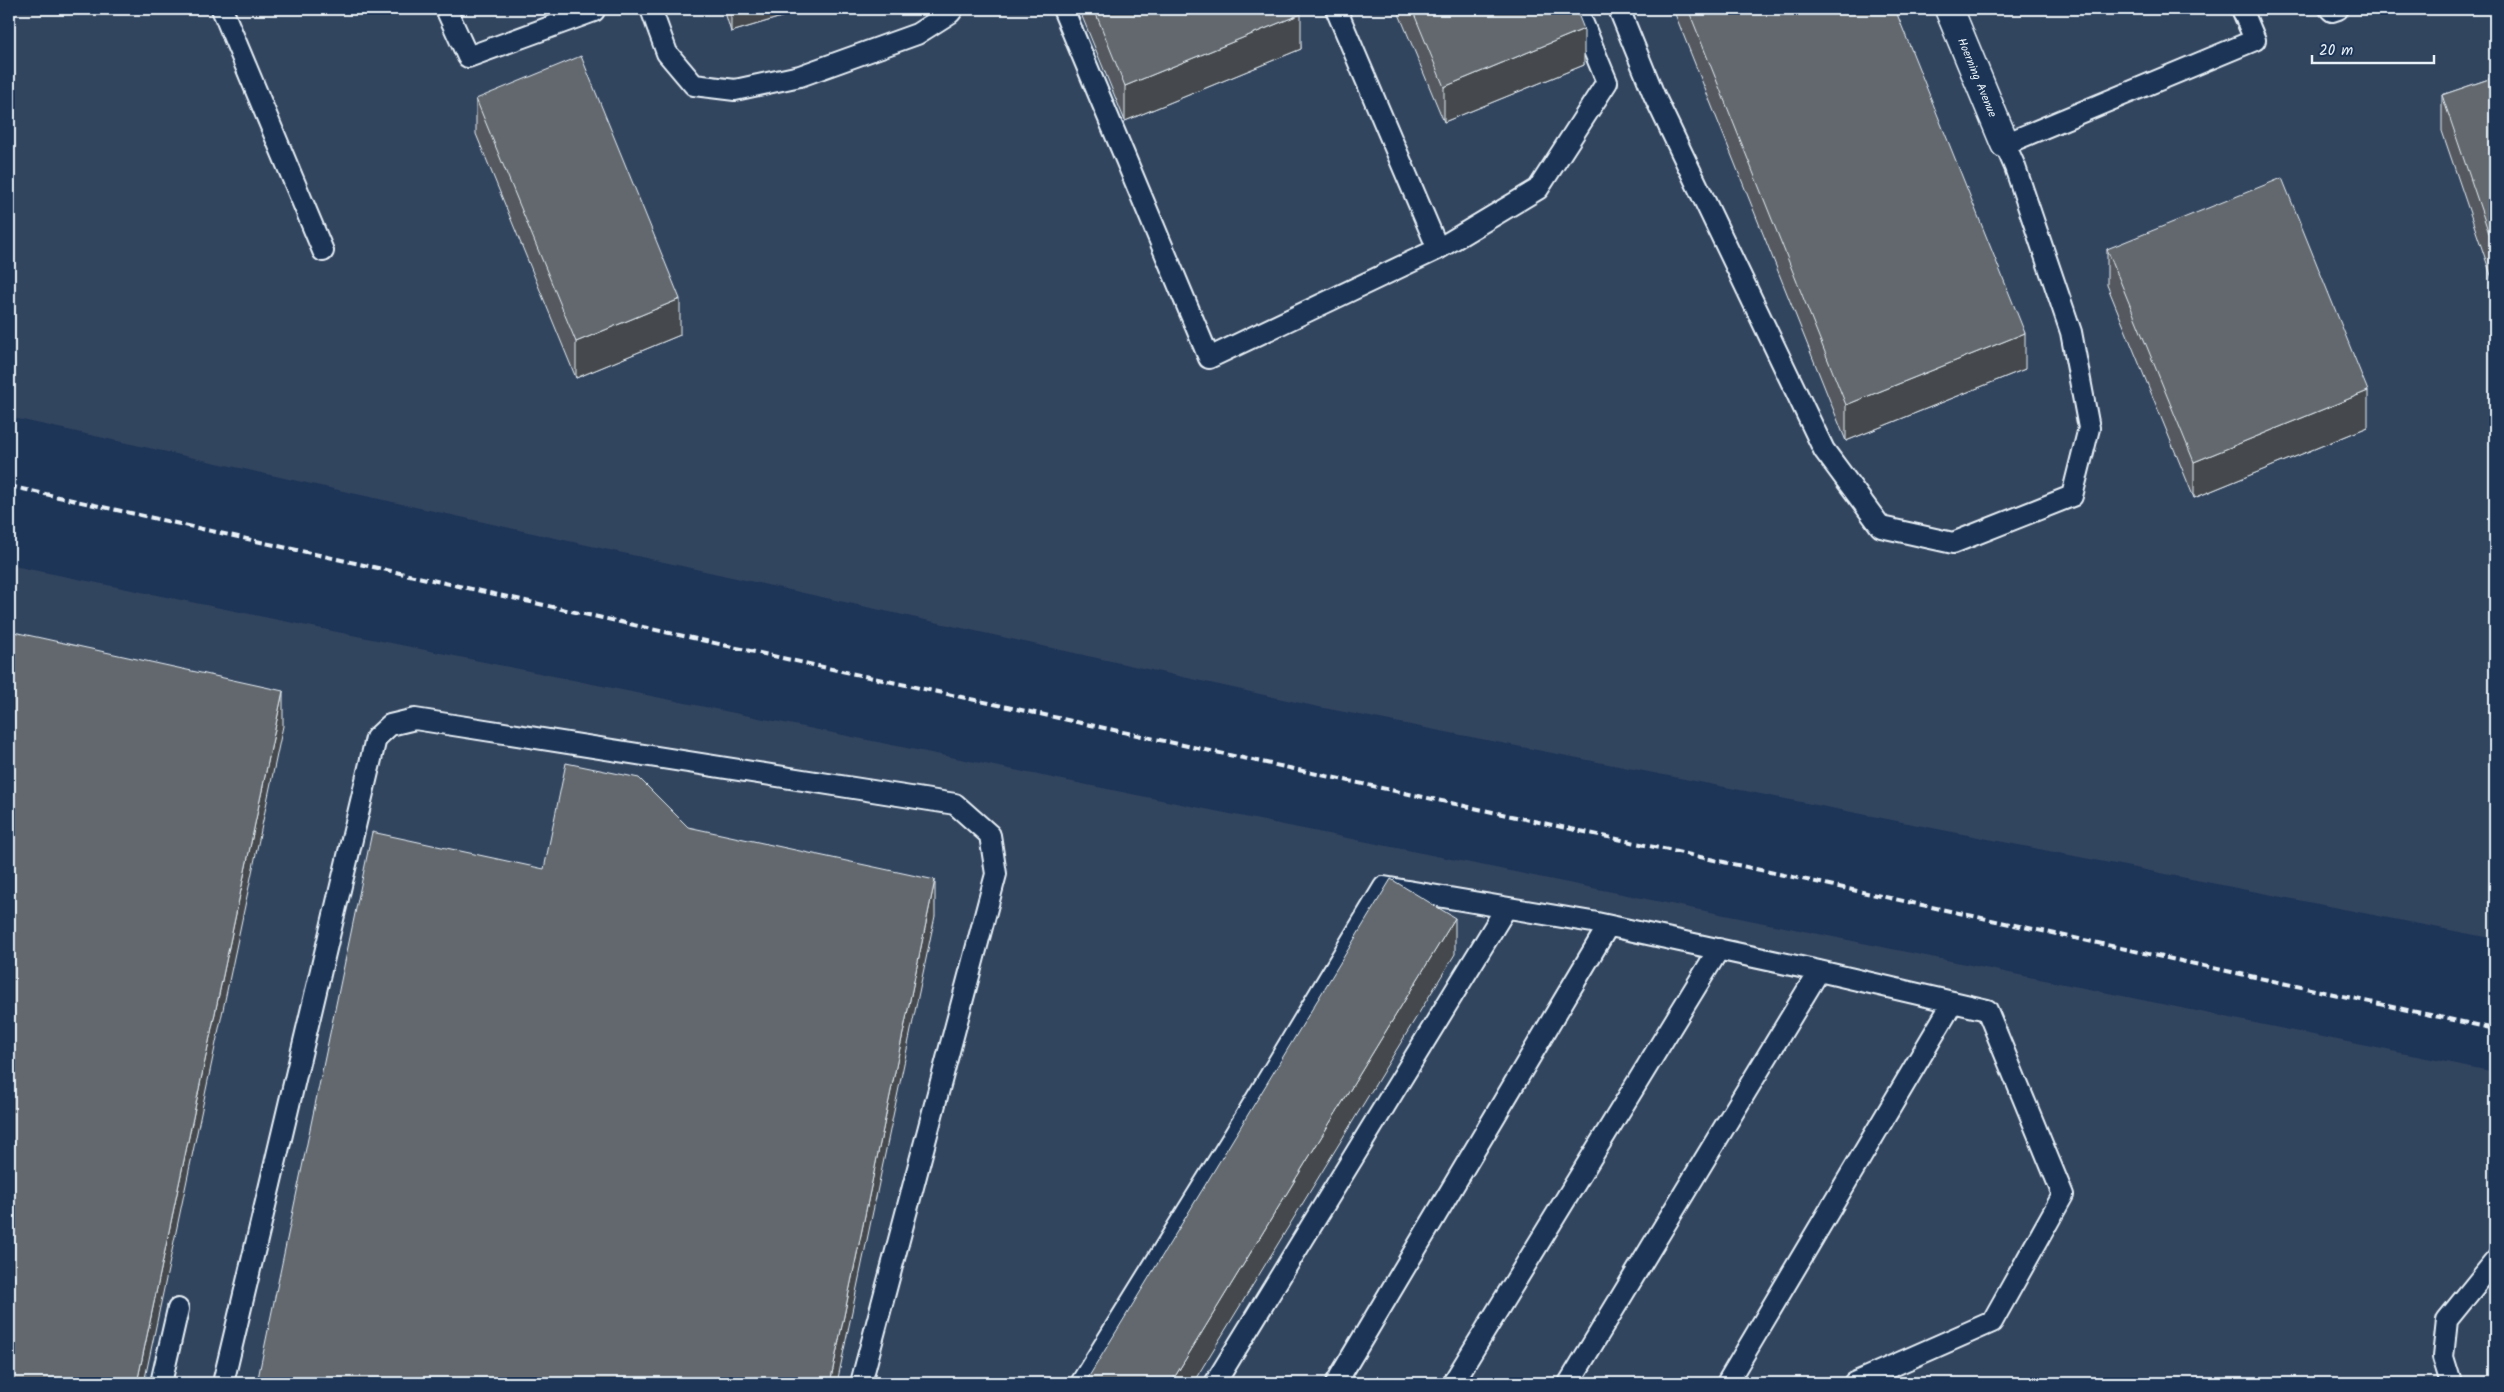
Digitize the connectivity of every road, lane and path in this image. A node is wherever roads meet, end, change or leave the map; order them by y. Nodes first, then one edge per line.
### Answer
1 (222, 9) edge
2 (446, 9) edge
3 (593, 9) edge
4 (651, 9) edge
5 (953, 9) edge
6 (1062, 9) edge
7 (1336, 9) edge
8 (1577, 9) edge
9 (1619, 9) edge
10 (1949, 9) edge
11 (2242, 9) edge
12 (2330, 9) edge
13 (2338, 9) edge
14 (2005, 144) junction
15 (1438, 249) junction
16 (323, 251) dead end
17 (1506, 908) junction
18 (1608, 926) junction
19 (1719, 949) junction
20 (1819, 970) junction
21 (1953, 1002) junction
22 (2495, 1261) edge
23 (178, 1309) dead end
24 (161, 1383) edge
25 (223, 1383) edge
26 (861, 1383) edge
27 (1081, 1383) edge
28 (1215, 1383) edge
29 (1336, 1383) edge
30 (1453, 1383) edge
31 (1569, 1383) edge
32 (1727, 1383) edge
33 (1854, 1383) edge
34 (2451, 1383) edge

1 - 16 lane
2 - 3 lane
4 - 5 lane
6 - 15 lane
7 - 15 lane
8 - 15 lane
9 - 14 lane
10 - 14 street, Hoerning Avenue
11 - 14 lane
12 - 13 lane
17 - 18 lane
17 - 27 lane
17 - 28 lane
18 - 19 lane
18 - 29 lane
19 - 20 lane
19 - 30 lane
20 - 21 lane
20 - 31 lane
21 - 32 lane
21 - 33 lane
22 - 34 lane
23 - 24 lane
25 - 26 lane

